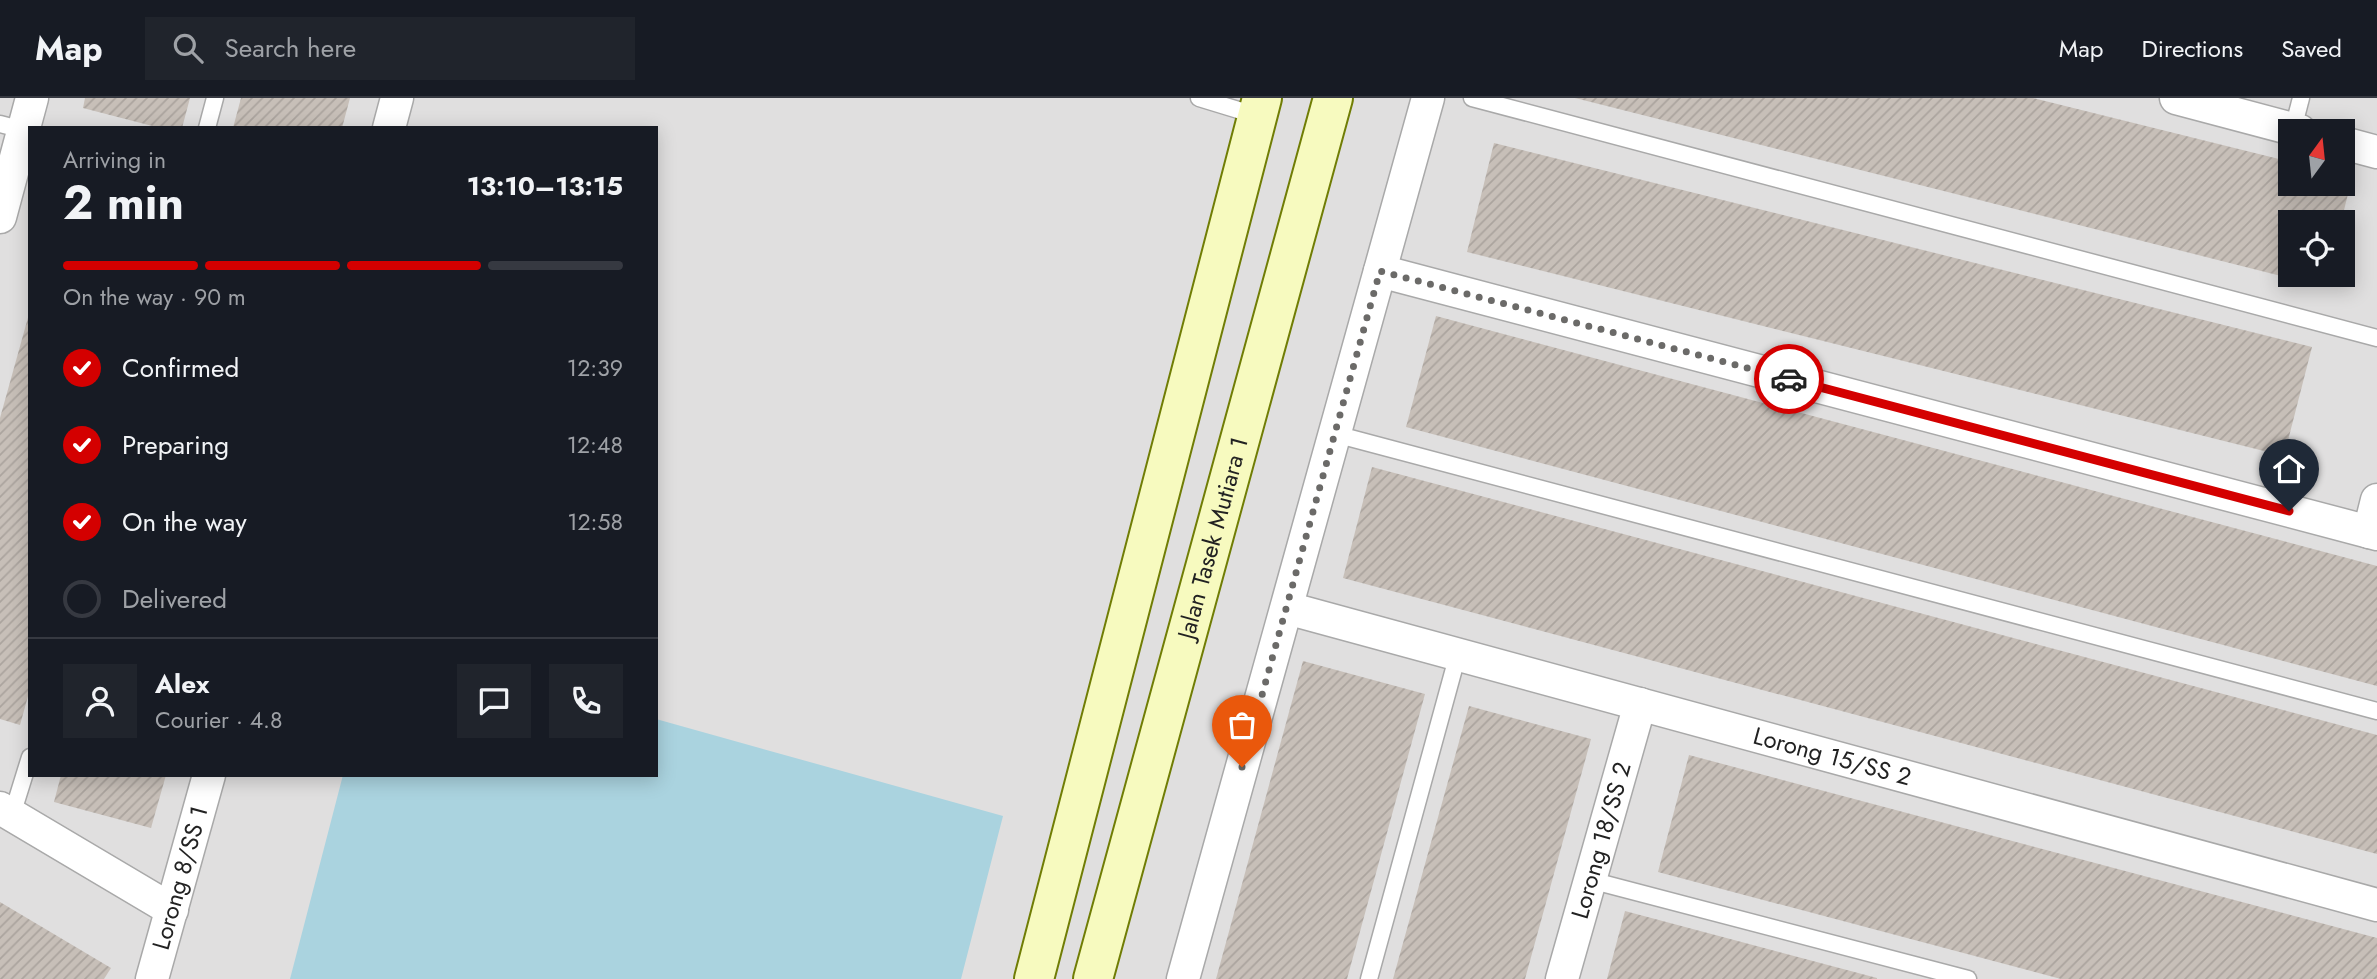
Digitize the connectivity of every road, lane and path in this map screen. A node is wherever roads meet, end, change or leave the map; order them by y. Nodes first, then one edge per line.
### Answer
1 (32, 98) edge
2 (215, 98) edge
3 (397, 98) edge
4 (1199, 98) edge
5 (1333, 98) edge
6 (1428, 98) edge
7 (1472, 98) edge
8 (2176, 98) edge
9 (2301, 98) edge
10 (1260, 107) edge
11 (2298, 119) edge
12 (2278, 125) edge
13 (208, 126) edge
14 (390, 126) edge
15 (18, 128) edge
16 (2356, 146) edge
17 (2377, 152) edge
18 (0, 217) edge
19 (1380, 271) junction
20 (2377, 338) edge
21 (1335, 434) junction
22 (2377, 500) edge
23 (2373, 533) edge
24 (1287, 608) junction
25 (1458, 654) junction
26 (1640, 704) junction
27 (2377, 711) edge
28 (28, 762) edge
29 (208, 777) edge
30 (6, 811) edge
31 (1590, 880) junction
32 (2377, 905) edge
33 (172, 910) junction
34 (152, 979) edge
35 (1034, 979) edge
36 (1093, 979) edge
37 (1183, 979) edge
38 (1369, 979) edge
39 (1562, 979) edge
40 (1968, 979) edge

1 - 15 street
2 - 13 lane
3 - 14 street
4 - 10 lane
5 - 36 street, Jalan Tasek Mutiara 1
6 - 19 street
7 - 20 lane
8 - 12 street
9 - 11 lane
10 - 35 street
15 - 18 street
16 - 17 street
19 - 21 street
19 - 23 street
21 - 24 street
21 - 27 lane
22 - 23 street
24 - 25 street, Lorong 15/SS 2
24 - 37 street
25 - 26 street, Lorong 15/SS 2
25 - 38 lane
26 - 31 street, Lorong 18/SS 2
26 - 32 street, Lorong 15/SS 2
28 - 30 lane
29 - 33 street, Lorong 8/SS 1
30 - 33 street
31 - 39 street, Lorong 18/SS 2
31 - 40 lane
33 - 34 street, Lorong 8/SS 1

